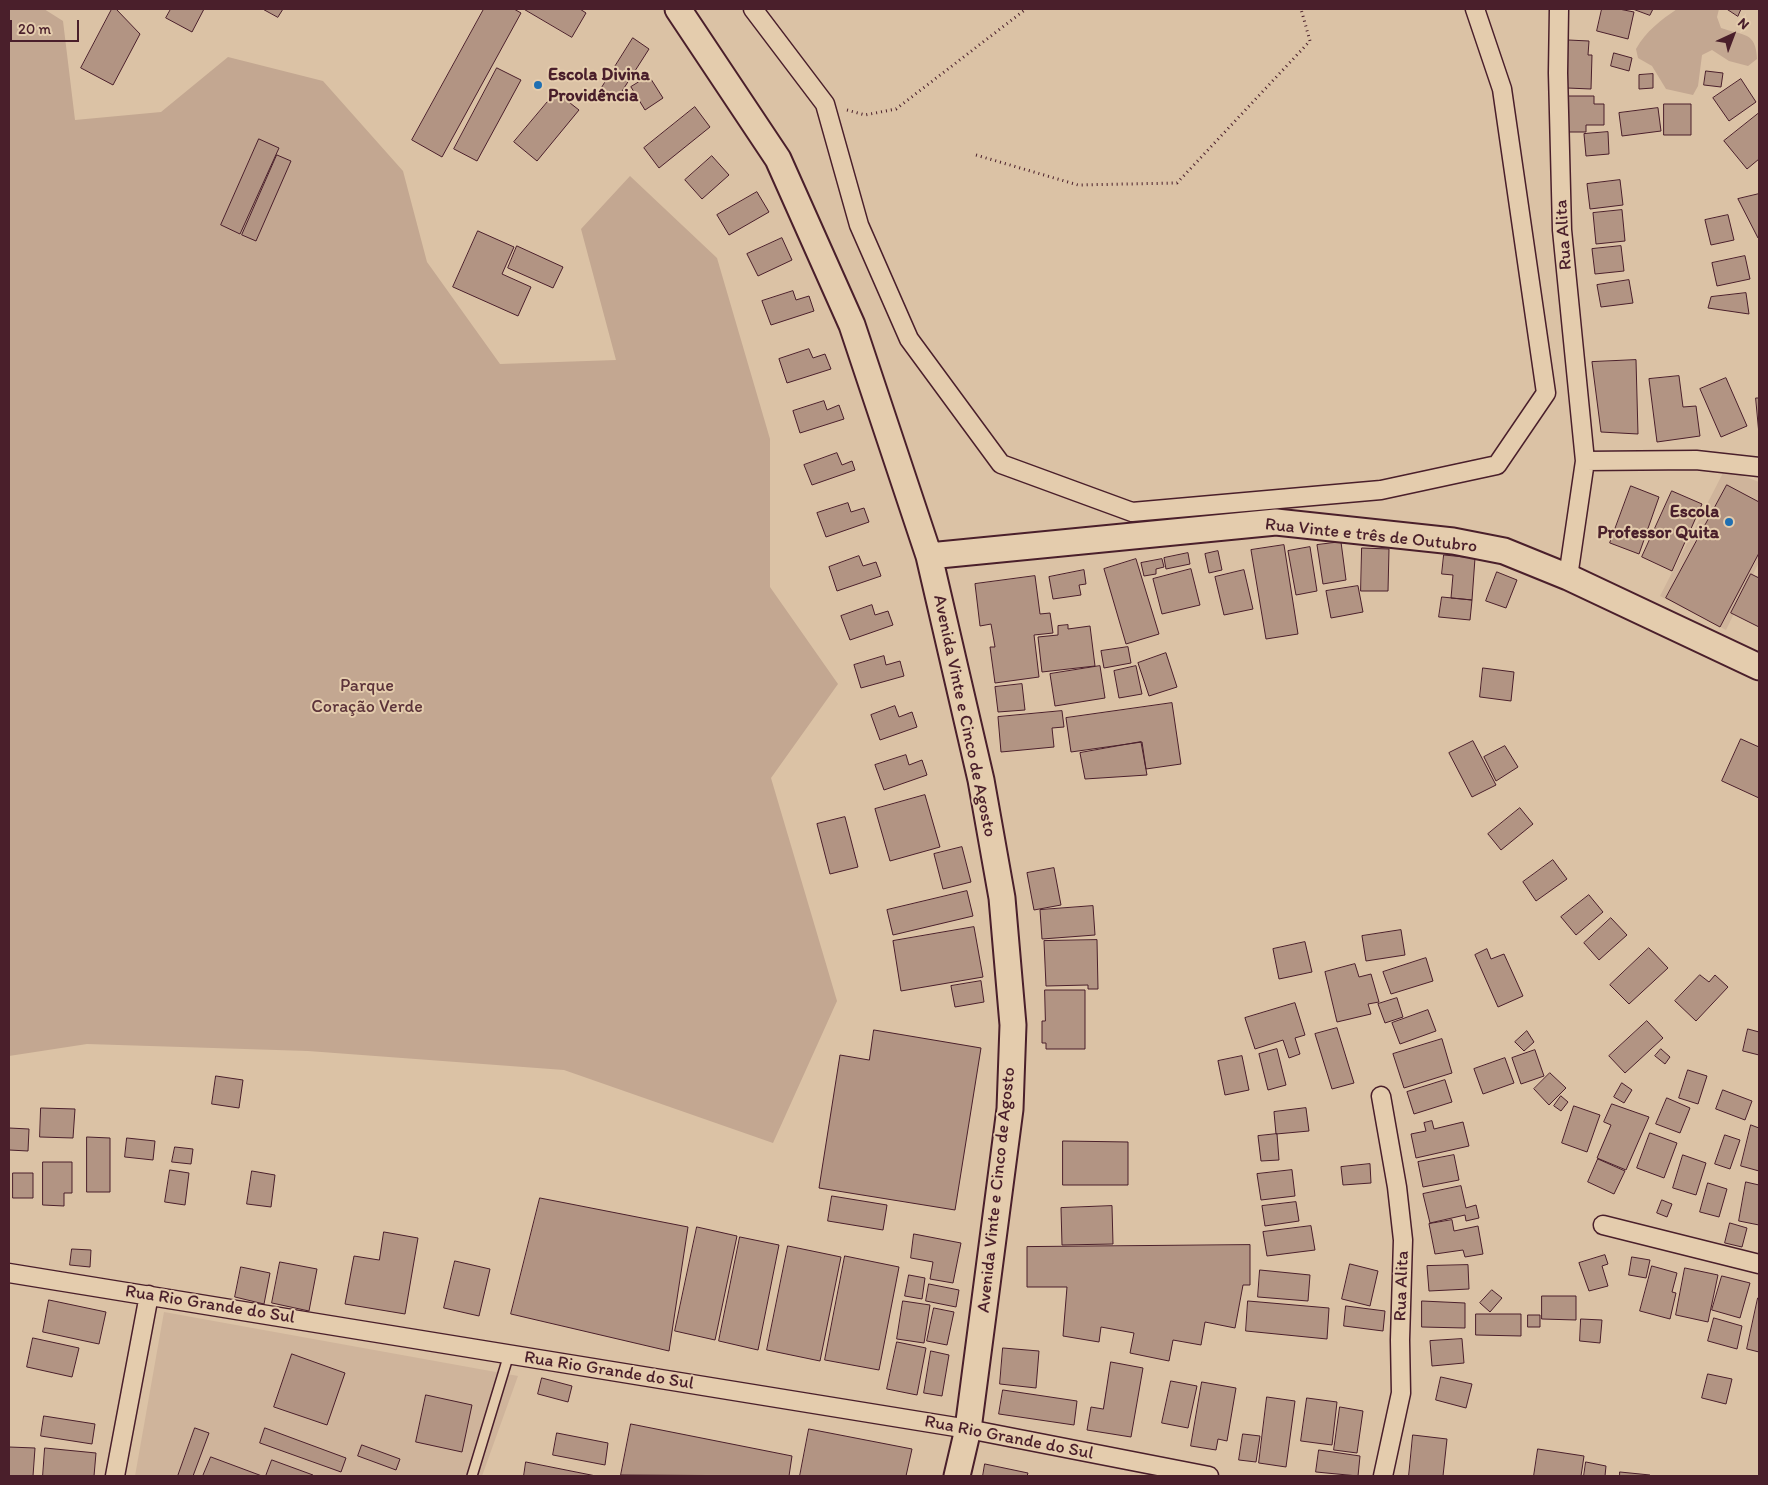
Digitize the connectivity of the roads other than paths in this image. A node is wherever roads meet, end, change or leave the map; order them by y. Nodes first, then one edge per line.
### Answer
1 (678, 9) edge
2 (752, 9) edge
3 (1476, 9) edge
4 (1559, 9) edge
5 (1585, 461) junction
6 (1759, 467) edge
7 (929, 556) junction
8 (1568, 576) junction
9 (1759, 667) edge
10 (1381, 1096) dead end
11 (1603, 1226) dead end
12 (1759, 1264) edge
13 (9, 1273) edge
14 (149, 1295) junction
15 (509, 1354) junction
16 (968, 1429) junction
17 (115, 1476) edge
18 (472, 1476) edge
19 (957, 1476) edge
20 (1208, 1476) edge
21 (1383, 1476) edge

1 - 7 main road, Avenida Vinte e Cinco de Agosto
2 - 3 street
4 - 5 street, Rua Alita
5 - 6 street
5 - 8 street, Rua Alita
7 - 8 main road, Rua Vinte e três de Outubro
7 - 16 main road, Avenida Vinte e Cinco de Agosto
8 - 9 main road, Rua Vinte e três de Outubro
10 - 21 street, Rua Alita
11 - 12 street
13 - 14 street, Rua Rio Grande do Sul
14 - 15 street, Rua Rio Grande do Sul
14 - 17 street
15 - 16 street, Rua Rio Grande do Sul
15 - 18 lane
16 - 19 main road, Avenida Vinte e Cinco de Agosto
16 - 20 street, Rua Rio Grande do Sul

